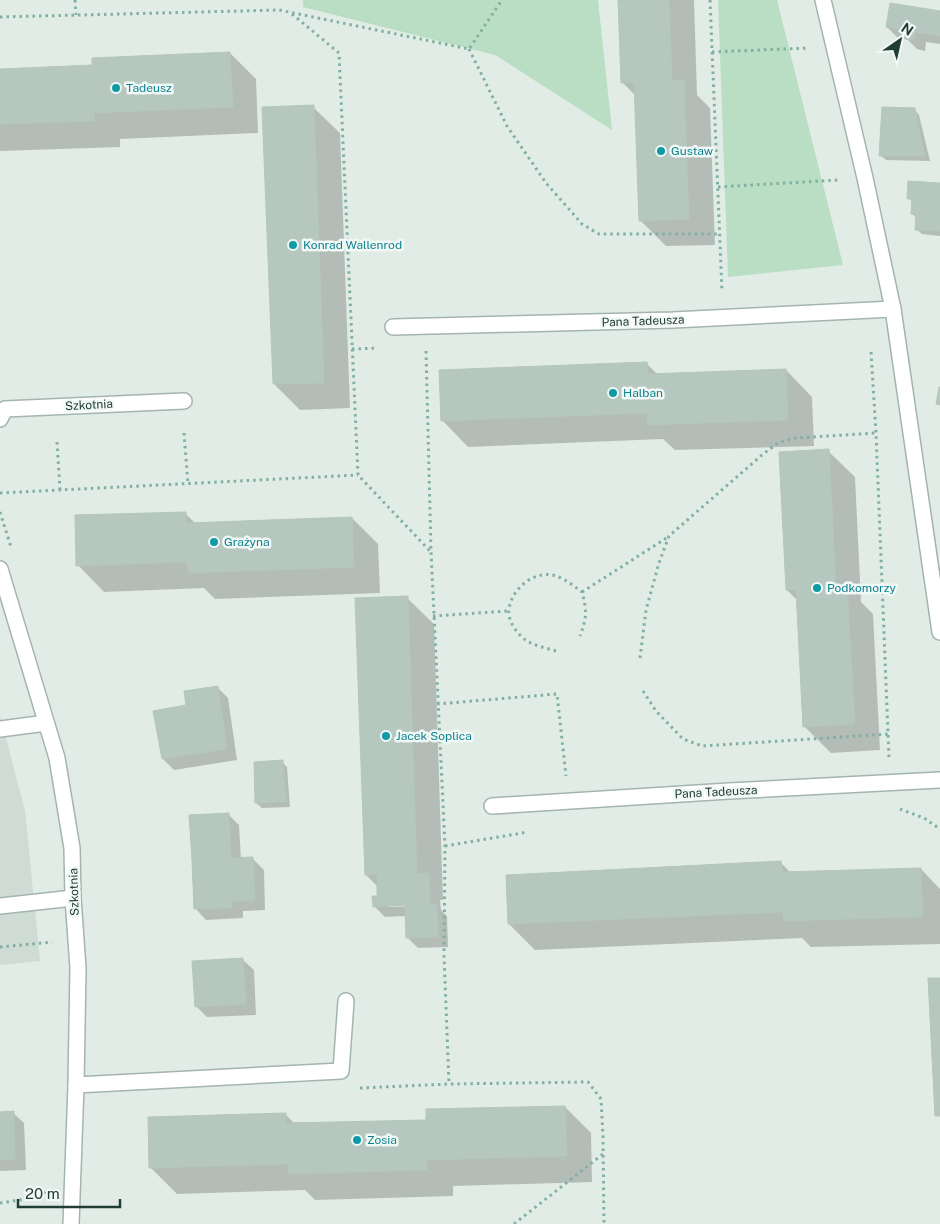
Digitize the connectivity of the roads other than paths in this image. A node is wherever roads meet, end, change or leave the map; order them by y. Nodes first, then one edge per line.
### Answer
1 (823, 0) edge
2 (893, 309) junction
3 (393, 327) dead end
4 (184, 401) dead end
5 (0, 419) edge
6 (0, 570) edge
7 (940, 632) edge
8 (46, 723) junction
9 (0, 729) edge
10 (940, 780) edge
11 (492, 806) dead end
12 (73, 898) junction
13 (0, 906) edge
14 (346, 1001) dead end
15 (76, 1085) junction
16 (71, 1224) edge

1 - 2 street
2 - 3 street, Pana Tadeusza
2 - 7 street
4 - 5 street, Szkotnia
6 - 8 street, Szkotnia
8 - 9 street
8 - 12 street, Szkotnia
10 - 11 street, Pana Tadeusza
12 - 13 street
12 - 15 street, Szkotnia
14 - 15 street
15 - 16 street, Szkotnia

